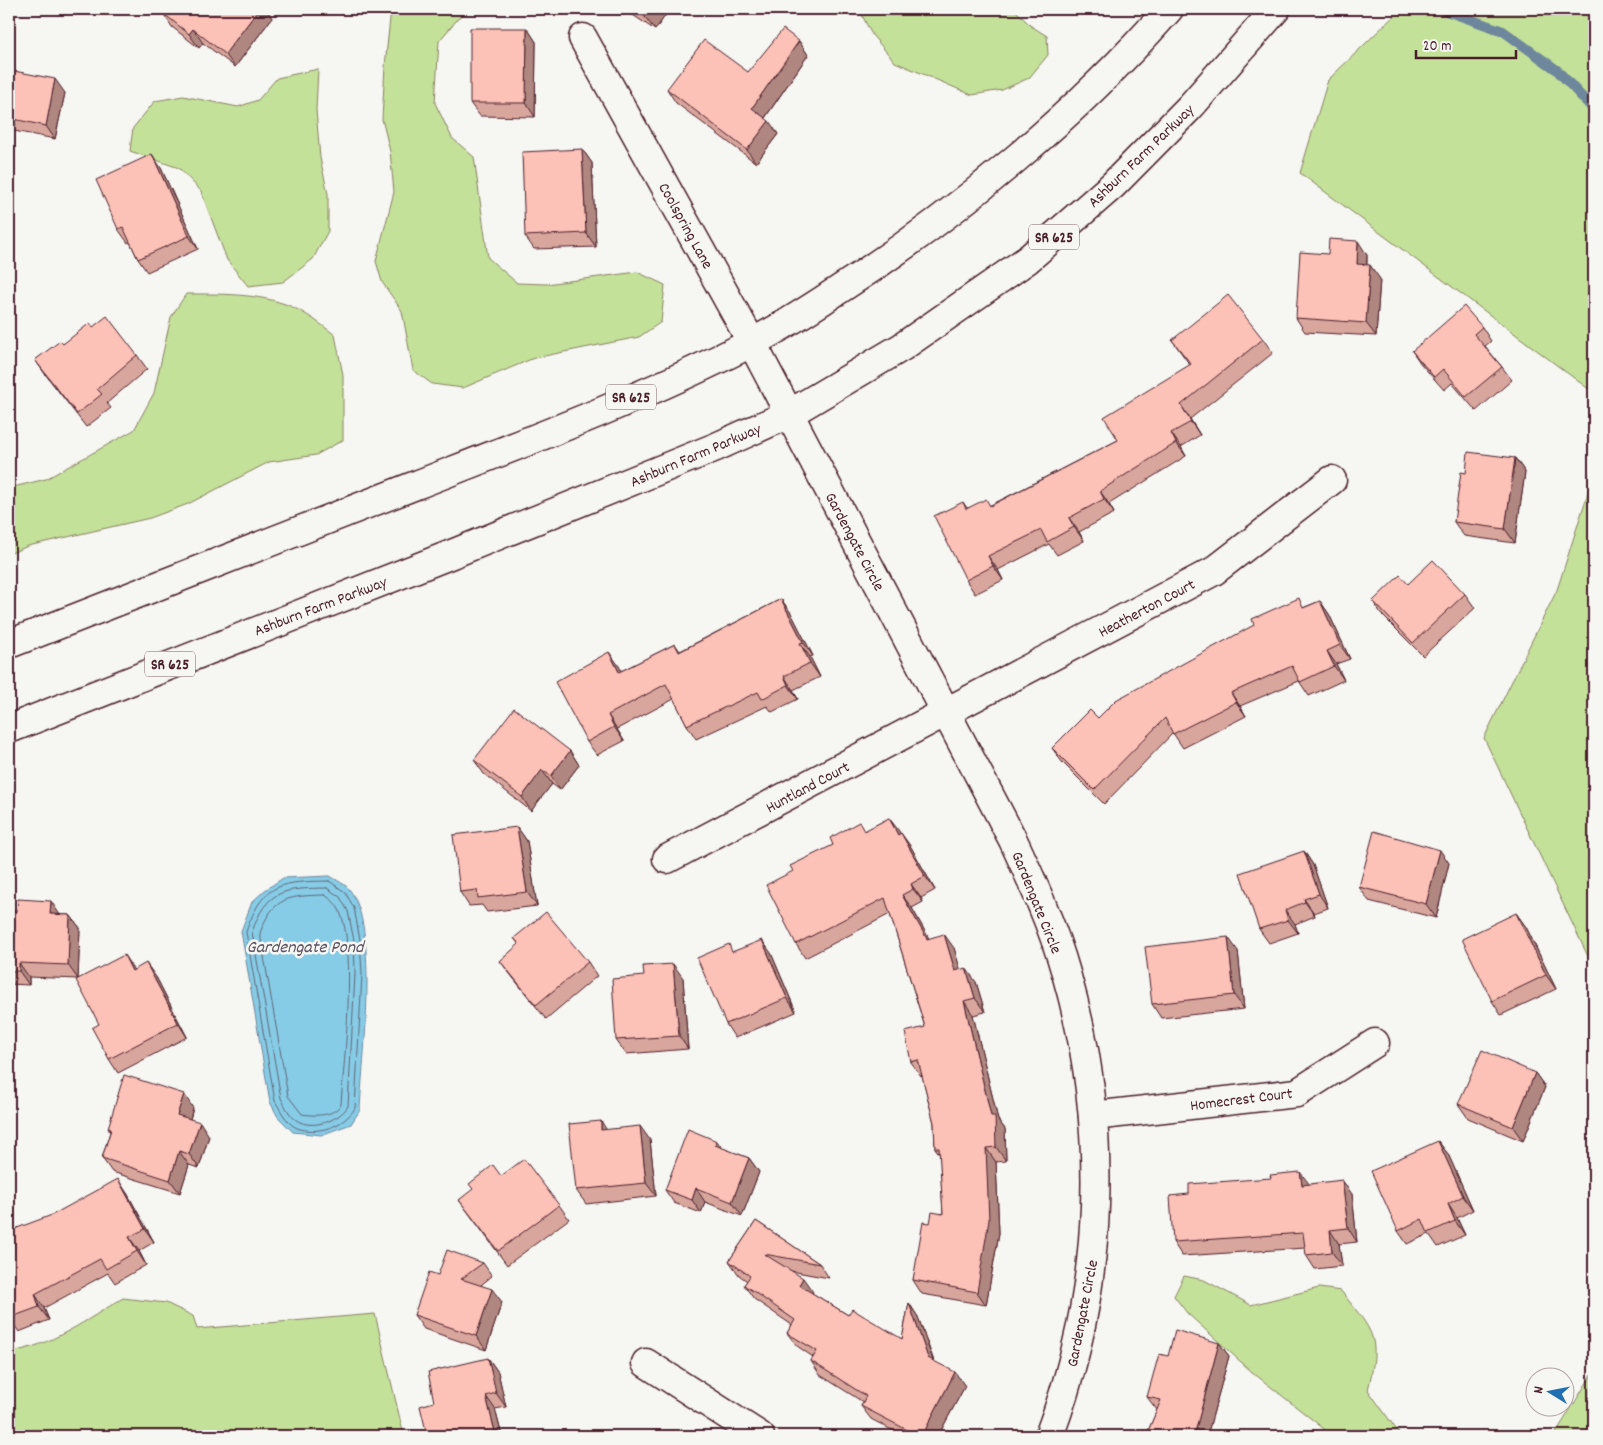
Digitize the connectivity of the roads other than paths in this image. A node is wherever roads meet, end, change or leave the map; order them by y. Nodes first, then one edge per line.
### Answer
1 (1169, 9) edge
2 (1276, 9) edge
3 (583, 38) dead end
4 (752, 343) junction
5 (789, 414) junction
6 (1332, 480) dead end
7 (9, 644) edge
8 (946, 713) junction
9 (9, 729) edge
10 (667, 859) dead end
11 (1375, 1043) dead end
12 (1094, 1116) junction
13 (646, 1363) dead end
14 (760, 1436) edge
15 (1049, 1436) edge

1 - 4 main road, SR 625
2 - 5 main road, Ashburn Farm Parkway / SR 625
3 - 4 main road, Coolspring Lane
4 - 5 main road, Coolspring Lane
4 - 7 main road, SR 625
5 - 8 main road, Gardengate Circle
5 - 9 main road, Ashburn Farm Parkway / SR 625
6 - 8 main road, Heatherton Court
8 - 10 main road, Huntland Court
8 - 12 main road, Gardengate Circle
11 - 12 main road, Homecrest Court
12 - 15 main road, Gardengate Circle
13 - 14 main road

